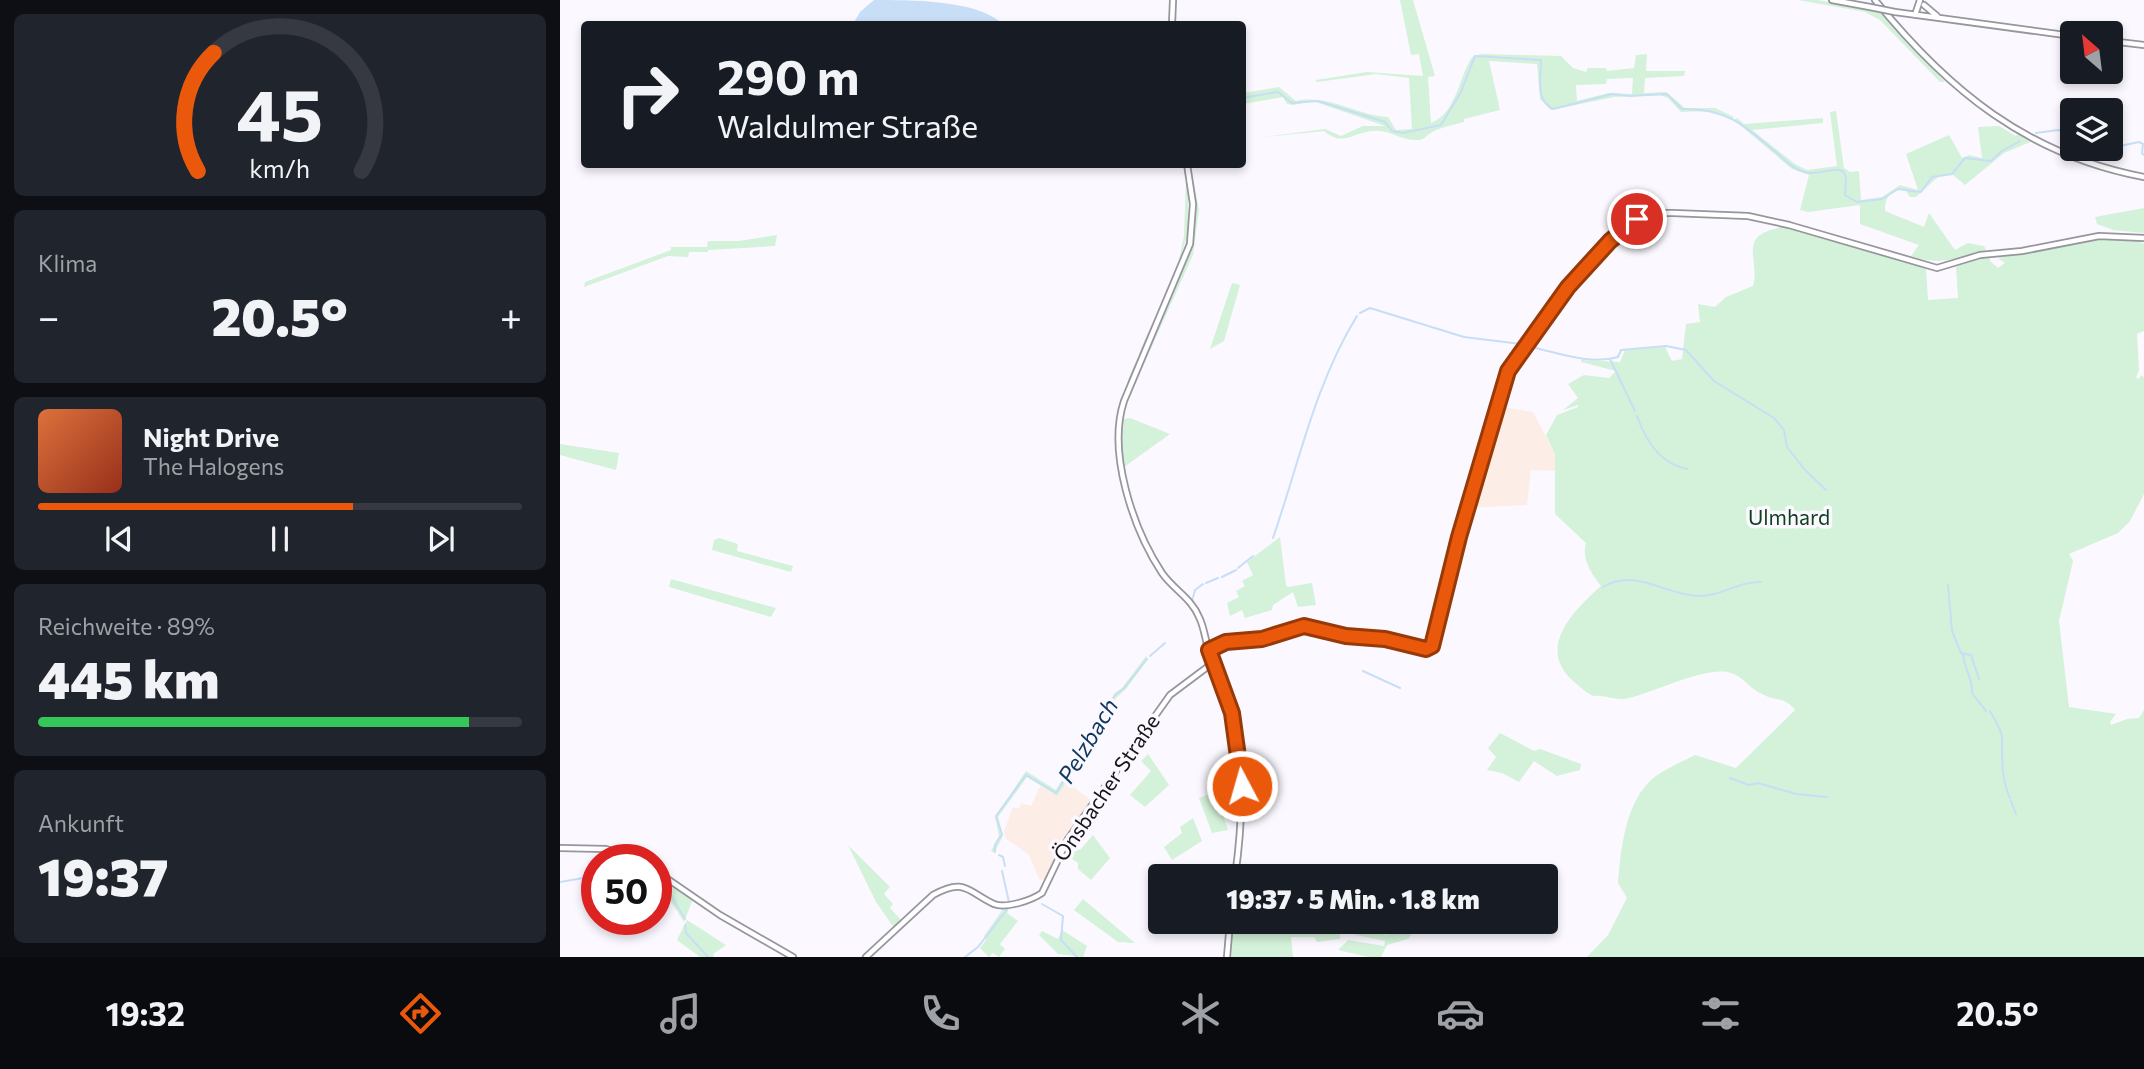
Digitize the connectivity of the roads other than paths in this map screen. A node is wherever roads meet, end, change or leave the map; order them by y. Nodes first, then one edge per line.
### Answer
1 (1173, 0) edge
2 (1832, 0) edge
3 (1875, 0) edge
4 (1923, 2) edge
5 (1918, 15) junction
6 (1941, 18) junction
7 (1172, 21) edge
8 (2060, 34) edge
9 (2123, 43) edge
10 (2144, 45) edge
11 (1188, 168) edge
12 (2144, 177) edge
13 (2144, 238) edge
14 (1209, 650) junction
15 (1214, 662) junction
16 (560, 848) edge
17 (581, 848) edge
18 (1236, 864) edge
19 (672, 882) edge
20 (1229, 934) edge
21 (793, 957) edge
22 (866, 957) edge
23 (1227, 957) edge

1 - 7 street
2 - 5 street, bridge
3 - 12 street
4 - 5 street
4 - 6 street
5 - 6 street
6 - 8 street
9 - 10 street
11 - 14 street
13 - 14 street
14 - 15 street
15 - 18 street
15 - 22 street, Önsbacher Straße
16 - 17 street
19 - 21 street
20 - 23 street

